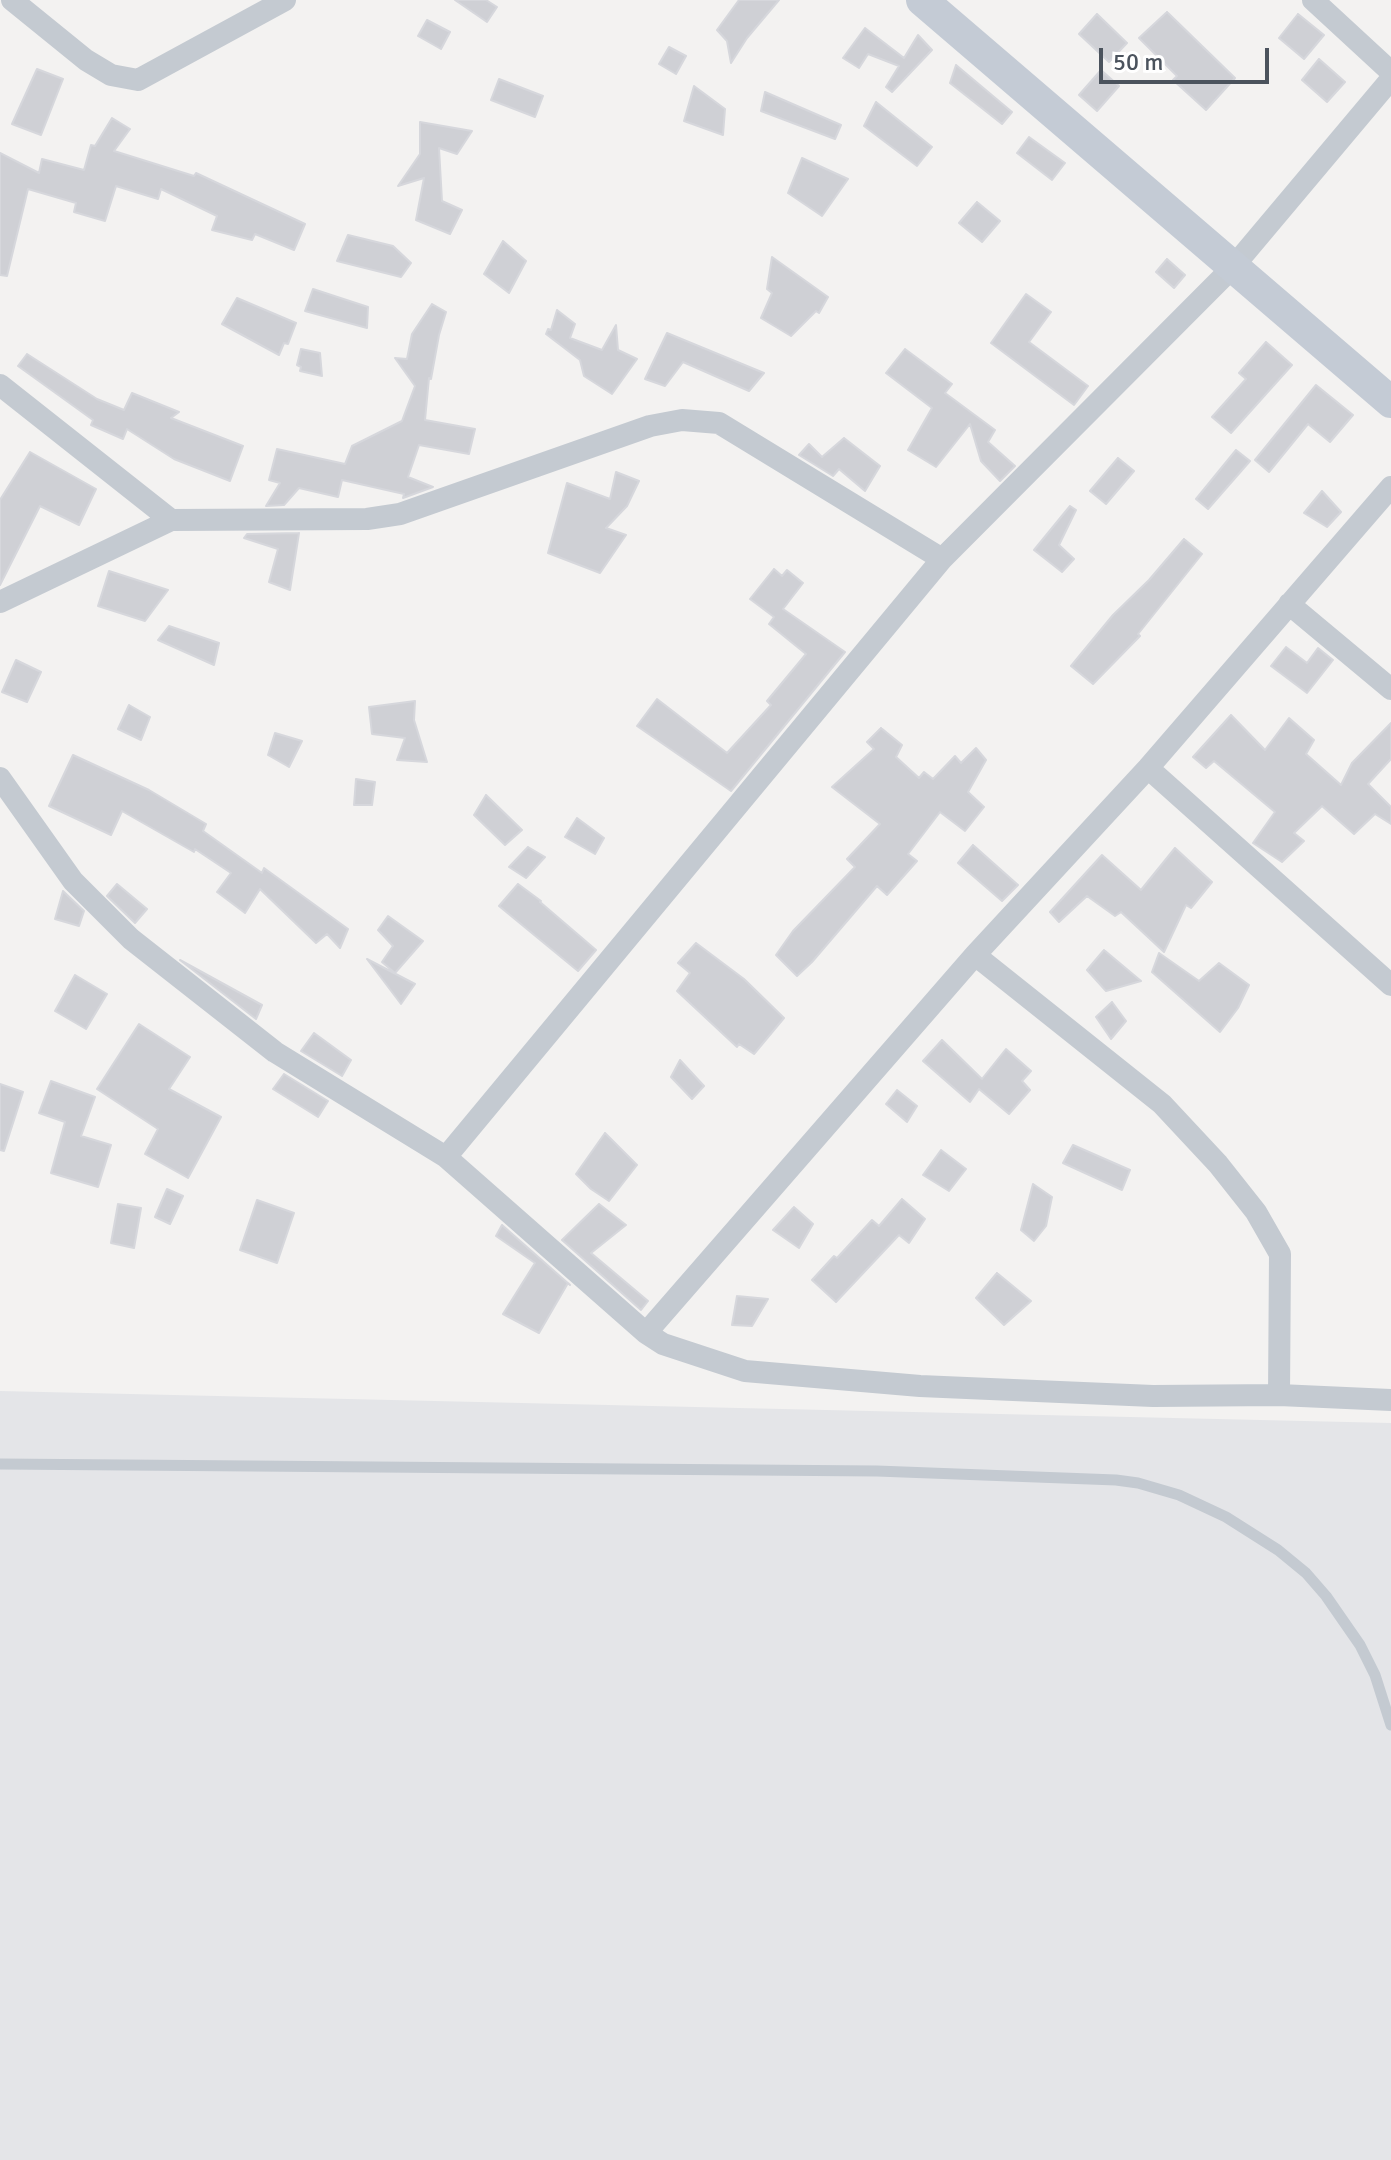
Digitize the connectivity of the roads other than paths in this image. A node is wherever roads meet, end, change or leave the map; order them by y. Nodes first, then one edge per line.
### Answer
1 (12, 0) edge
2 (285, 0) edge
3 (922, 0) edge
4 (1313, 0) edge
5 (1391, 72) edge
6 (1391, 79) edge
7 (1233, 267) junction
8 (0, 385) edge
9 (1391, 402) edge
10 (1391, 487) edge
11 (171, 520) junction
12 (942, 559) junction
13 (0, 602) edge
14 (1289, 604) junction
15 (1391, 689) edge
16 (1148, 768) junction
17 (0, 778) edge
18 (975, 955) junction
19 (1391, 985) edge
20 (446, 1157) junction
21 (646, 1333) junction
22 (1279, 1395) junction
23 (1391, 1400) edge
24 (0, 1464) edge
25 (1391, 1725) edge

1 - 2 street
3 - 7 street
4 - 5 street
6 - 7 street
7 - 9 street
7 - 12 street
8 - 11 street
10 - 14 street
11 - 12 street
11 - 13 street
12 - 20 street
14 - 15 street
14 - 16 street
16 - 18 street
16 - 19 street
17 - 20 street
18 - 21 street
18 - 22 street
20 - 21 street
21 - 22 street
22 - 23 street
24 - 25 lane

